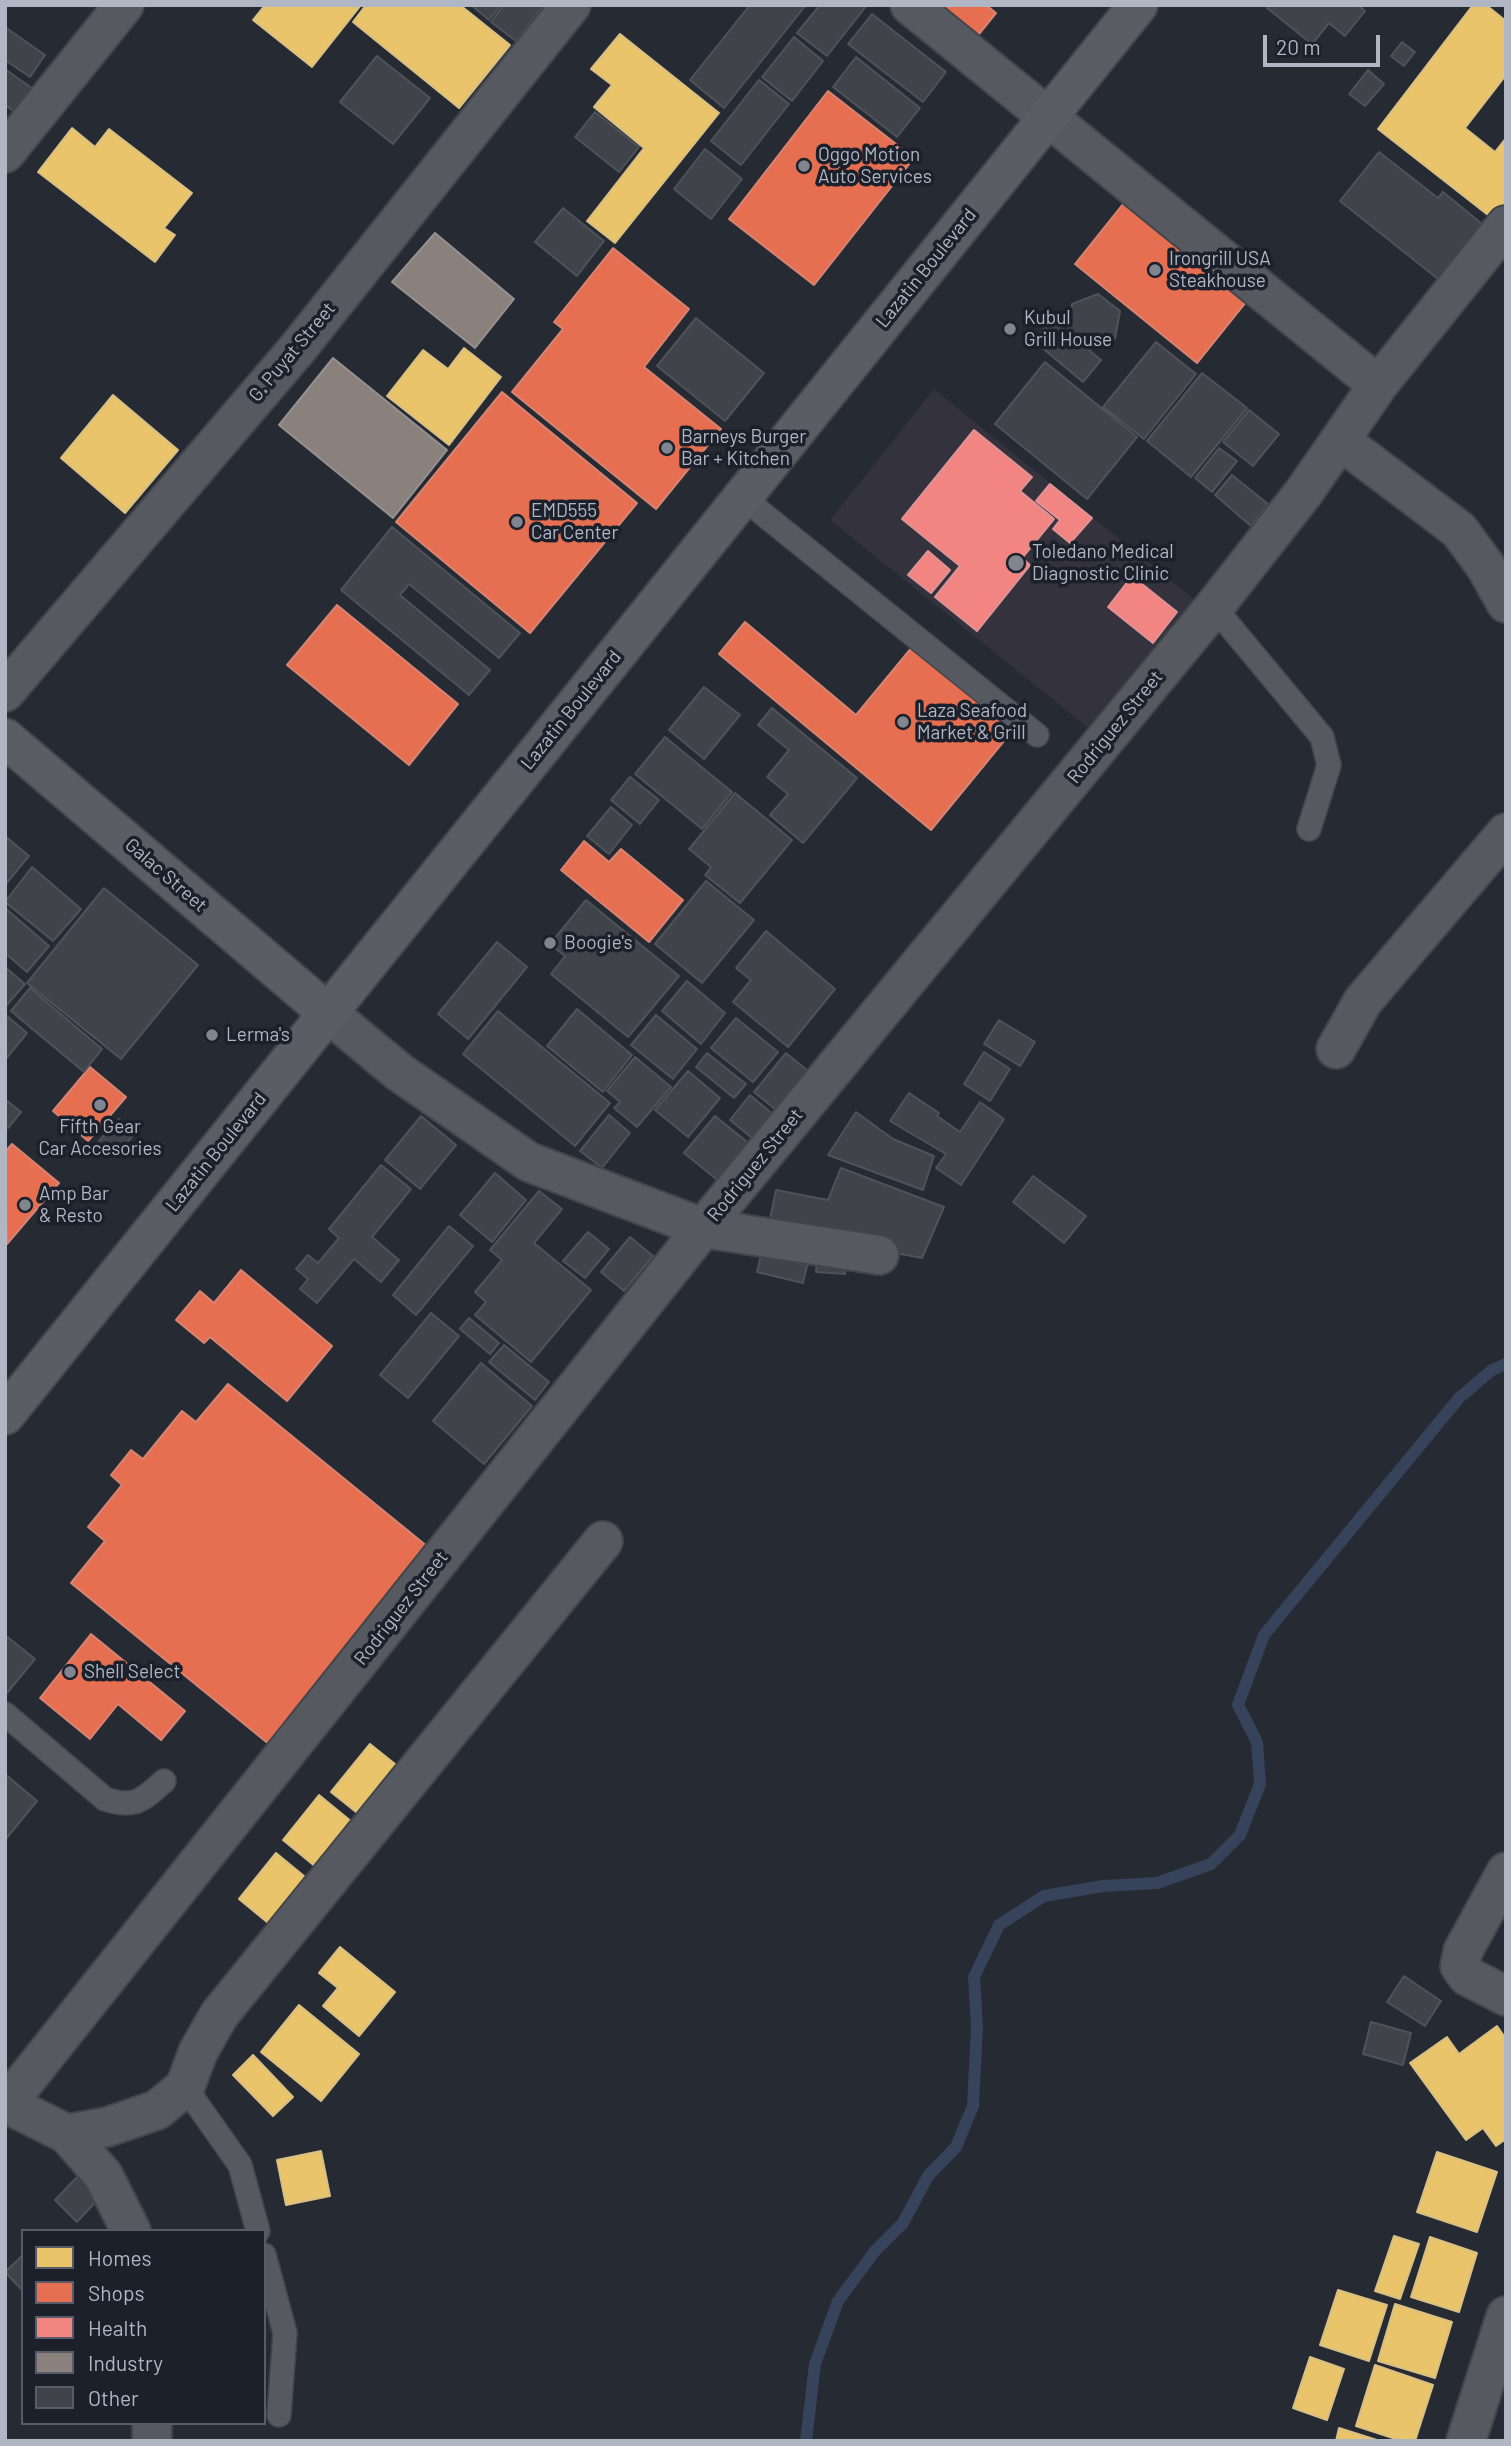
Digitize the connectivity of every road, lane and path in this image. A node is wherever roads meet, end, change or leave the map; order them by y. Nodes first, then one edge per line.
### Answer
1 (124, 5) edge
2 (571, 5) edge
3 (910, 5) edge
4 (1138, 5) edge
5 (1049, 115) junction
6 (5, 153) edge
7 (1506, 225) edge
8 (1378, 385) junction
9 (1341, 441) junction
10 (742, 497) junction
11 (1506, 603) edge
12 (1214, 607) junction
13 (5, 692) edge
14 (1037, 735) dead end
15 (5, 737) edge
16 (1310, 829) dead end
17 (1506, 833) edge
18 (328, 1013) junction
19 (1336, 1049) dead end
20 (703, 1228) junction
21 (879, 1255) dead end
22 (5, 1415) edge
23 (603, 1541) dead end
24 (5, 1714) edge
25 (164, 1781) dead end
26 (1506, 1872) edge
27 (1506, 1996) edge
28 (185, 2087) junction
29 (6, 2104) edge
30 (67, 2134) junction
31 (130, 2229) edge
32 (257, 2229) edge
33 (266, 2262) edge
34 (1506, 2316) edge
35 (279, 2415) dead end
36 (1466, 2441) edge

1 - 6 street
2 - 13 street, G. Puyat Street
3 - 5 street
4 - 5 main road, Lazatin Boulevard
5 - 8 street
5 - 10 main road, Lazatin Boulevard
7 - 8 street, Rodriguez Street
8 - 9 street, Rodriguez Street
9 - 11 street
9 - 12 street, Rodriguez Street
10 - 14 lane
10 - 18 main road, Lazatin Boulevard
12 - 16 lane
12 - 20 street, Rodriguez Street
15 - 18 main road, Galac Street
17 - 19 street
18 - 20 street
18 - 22 main road, Lazatin Boulevard
20 - 21 street
20 - 29 street, Rodriguez Street
23 - 28 street
24 - 25 lane
26 - 27 street
28 - 30 street
28 - 32 lane
29 - 30 street
30 - 31 street
33 - 35 lane
34 - 36 street

